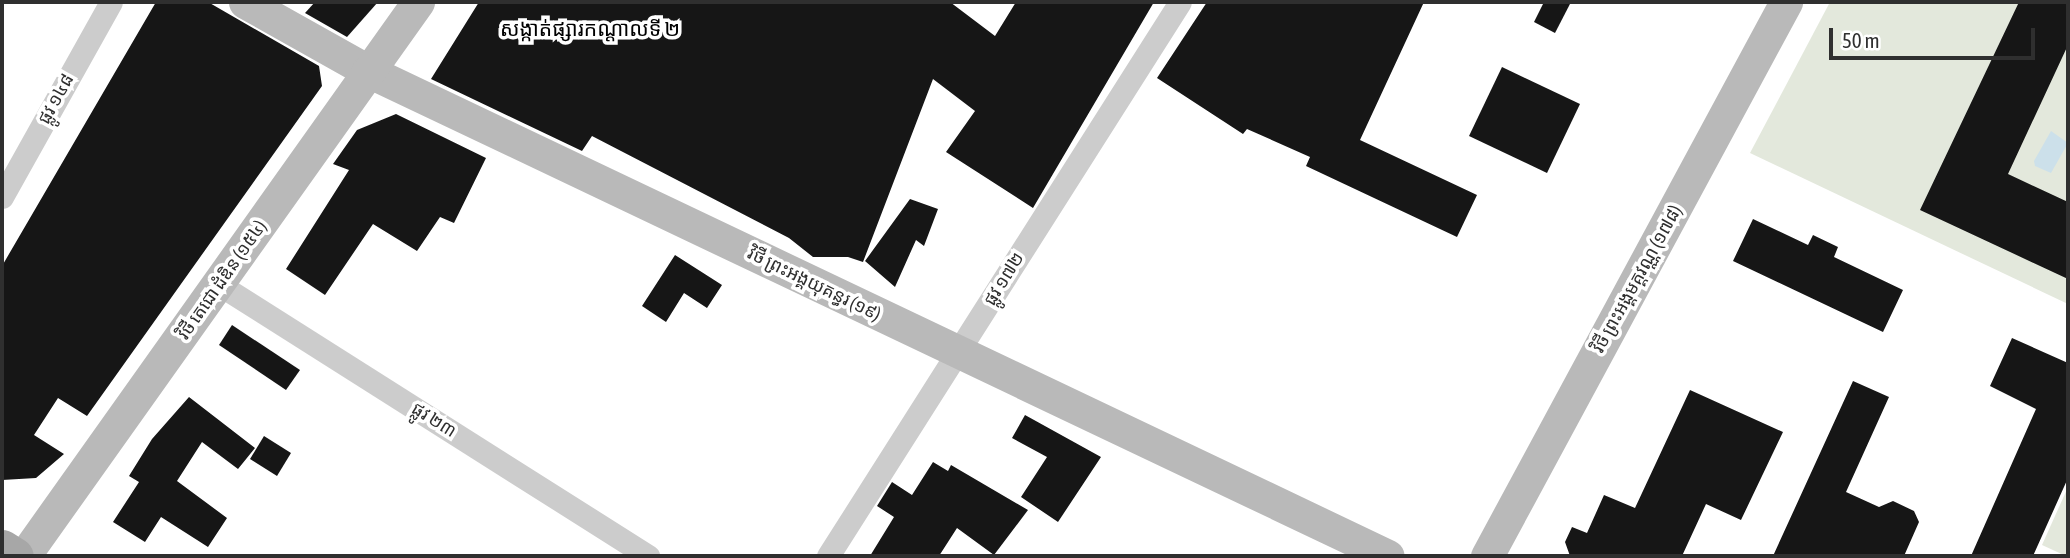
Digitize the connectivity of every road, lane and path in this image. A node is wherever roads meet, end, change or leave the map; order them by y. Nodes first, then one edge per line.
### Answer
1 (111, 2) edge
2 (245, 2) edge
3 (418, 2) edge
4 (1180, 2) edge
5 (1786, 2) edge
6 (368, 71) junction
7 (2, 197) edge
8 (220, 285) junction
9 (957, 353) junction
10 (2, 548) edge
11 (15, 556) edge
12 (24, 556) edge
13 (648, 556) edge
14 (828, 556) edge
15 (1388, 556) edge
16 (1487, 556) edge

1 - 7 street, ផ្លូវ ១៤៨
2 - 6 street, វិថី ព្រះអង្គយុគន្ធរ (១៩)
3 - 6 street, វិថី តេជោ ដំឌិន (១៥៤)
4 - 9 street, ផ្លូវ ១៧២
5 - 16 street, វិថី ព្រះអង្គមគ្គវណ្ណ (១៧៨)
6 - 8 street, វិថី តេជោ ដំឌិន (១៥៤)
6 - 9 street, វិថី ព្រះអង្គយុគន្ធរ (១៩)
8 - 12 street, វិថី តេជោ ដំឌិន (១៥៤)
8 - 13 street, ផ្លូវ ២៣
9 - 14 street, ផ្លូវ ១៧២
9 - 15 street, វិថី ព្រះអង្គយុគន្ធរ (១៩)
10 - 11 main road

